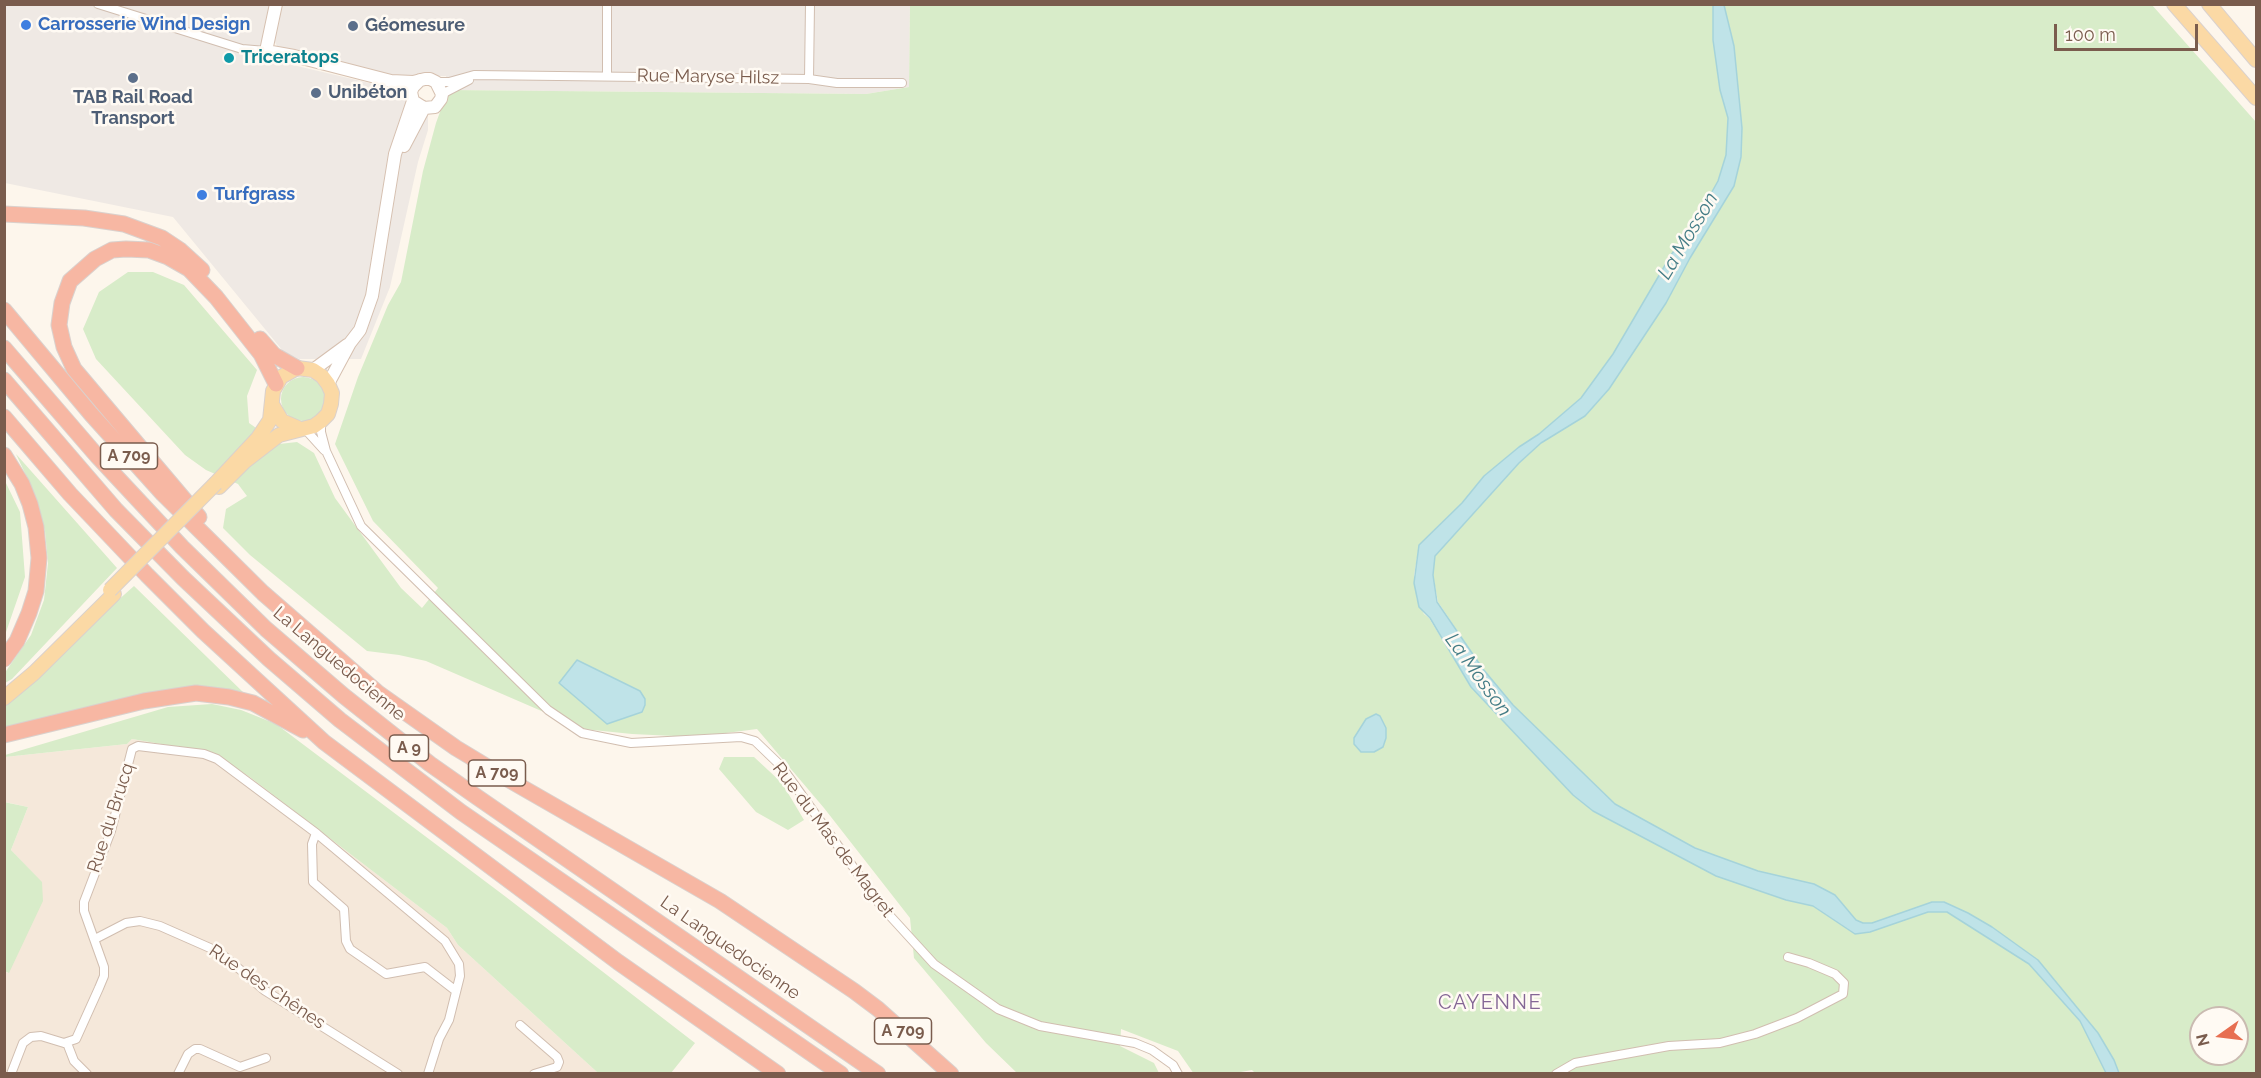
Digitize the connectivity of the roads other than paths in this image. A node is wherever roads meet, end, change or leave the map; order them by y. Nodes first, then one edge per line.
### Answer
1 (98, 4) edge
2 (276, 4) edge
3 (607, 4) edge
4 (810, 4) edge
5 (2174, 4) edge
6 (2209, 4) edge
7 (266, 51) junction
8 (2256, 60) edge
9 (483, 75) junction
10 (607, 75) junction
11 (809, 79) junction
12 (420, 80) junction
13 (391, 81) junction
14 (902, 83) dead end
15 (439, 88) junction
16 (412, 96) junction
17 (2256, 98) edge
18 (424, 108) junction
19 (392, 168) junction
20 (4, 214) edge
21 (4, 310) edge
22 (350, 343) junction
23 (4, 348) edge
24 (297, 368) junction
25 (313, 370) junction
26 (4, 380) edge
27 (276, 384) junction
28 (328, 384) junction
29 (273, 406) junction
30 (4, 417) edge
31 (321, 421) junction
32 (301, 428) junction
33 (326, 451) junction
34 (4, 455) edge
35 (217, 485) junction
36 (112, 592) junction
37 (263, 593) junction
38 (4, 659) edge
39 (4, 690) edge
40 (4, 698) edge
41 (4, 735) edge
42 (324, 742) junction
43 (316, 832) junction
44 (95, 939) junction
45 (1788, 957) dead end
46 (456, 991) junction
47 (520, 1025) dead end
48 (67, 1043) junction
49 (266, 1058) dead end
50 (10, 1074) edge
51 (87, 1074) edge
52 (178, 1074) edge
53 (398, 1074) edge
54 (428, 1074) edge
55 (534, 1074) edge
56 (778, 1074) edge
57 (841, 1074) edge
58 (878, 1074) edge
59 (951, 1074) edge
60 (1178, 1074) edge
61 (1556, 1074) edge

1 - 7 street
2 - 7 street
3 - 10 street
4 - 11 street
5 - 17 main road
6 - 8 main road
7 - 13 street
9 - 10 street, Rue Maryse Hilsz
9 - 15 street
9 - 15 street
10 - 11 street, Rue Maryse Hilsz
11 - 14 street, Rue Maryse Hilsz
12 - 13 street
12 - 15 street
12 - 16 street
13 - 16 street
15 - 18 street
16 - 18 street
16 - 19 street
18 - 19 street
19 - 22 street
20 - 24 highway
21 - 37 highway, A 709
22 - 25 street
22 - 28 street
23 - 58 highway, La Languedocienne / A 9
24 - 25 main road
24 - 27 main road
25 - 28 main road
26 - 57 highway, A 9
27 - 29 main road
27 - 37 highway
28 - 31 main road
29 - 32 main road
29 - 35 main road
30 - 42 highway
31 - 32 main road
31 - 33 street, Rue du Mas de Magret
32 - 33 street, Rue du Mas de Magret
32 - 35 main road
33 - 60 street, Rue du Mas de Magret
34 - 38 highway
35 - 36 main road, bridge
36 - 39 main road
36 - 40 main road
37 - 59 highway, A 709
41 - 42 highway
42 - 56 highway
43 - 44 street, Rue du Brucq
43 - 46 street, Rue du Brucq
43 - 46 street
44 - 48 street, Rue du Brucq
44 - 53 street, Rue des Chênes
45 - 61 street
46 - 54 street, Rue du Brucq
47 - 55 street
48 - 50 street
48 - 51 street
49 - 52 street

